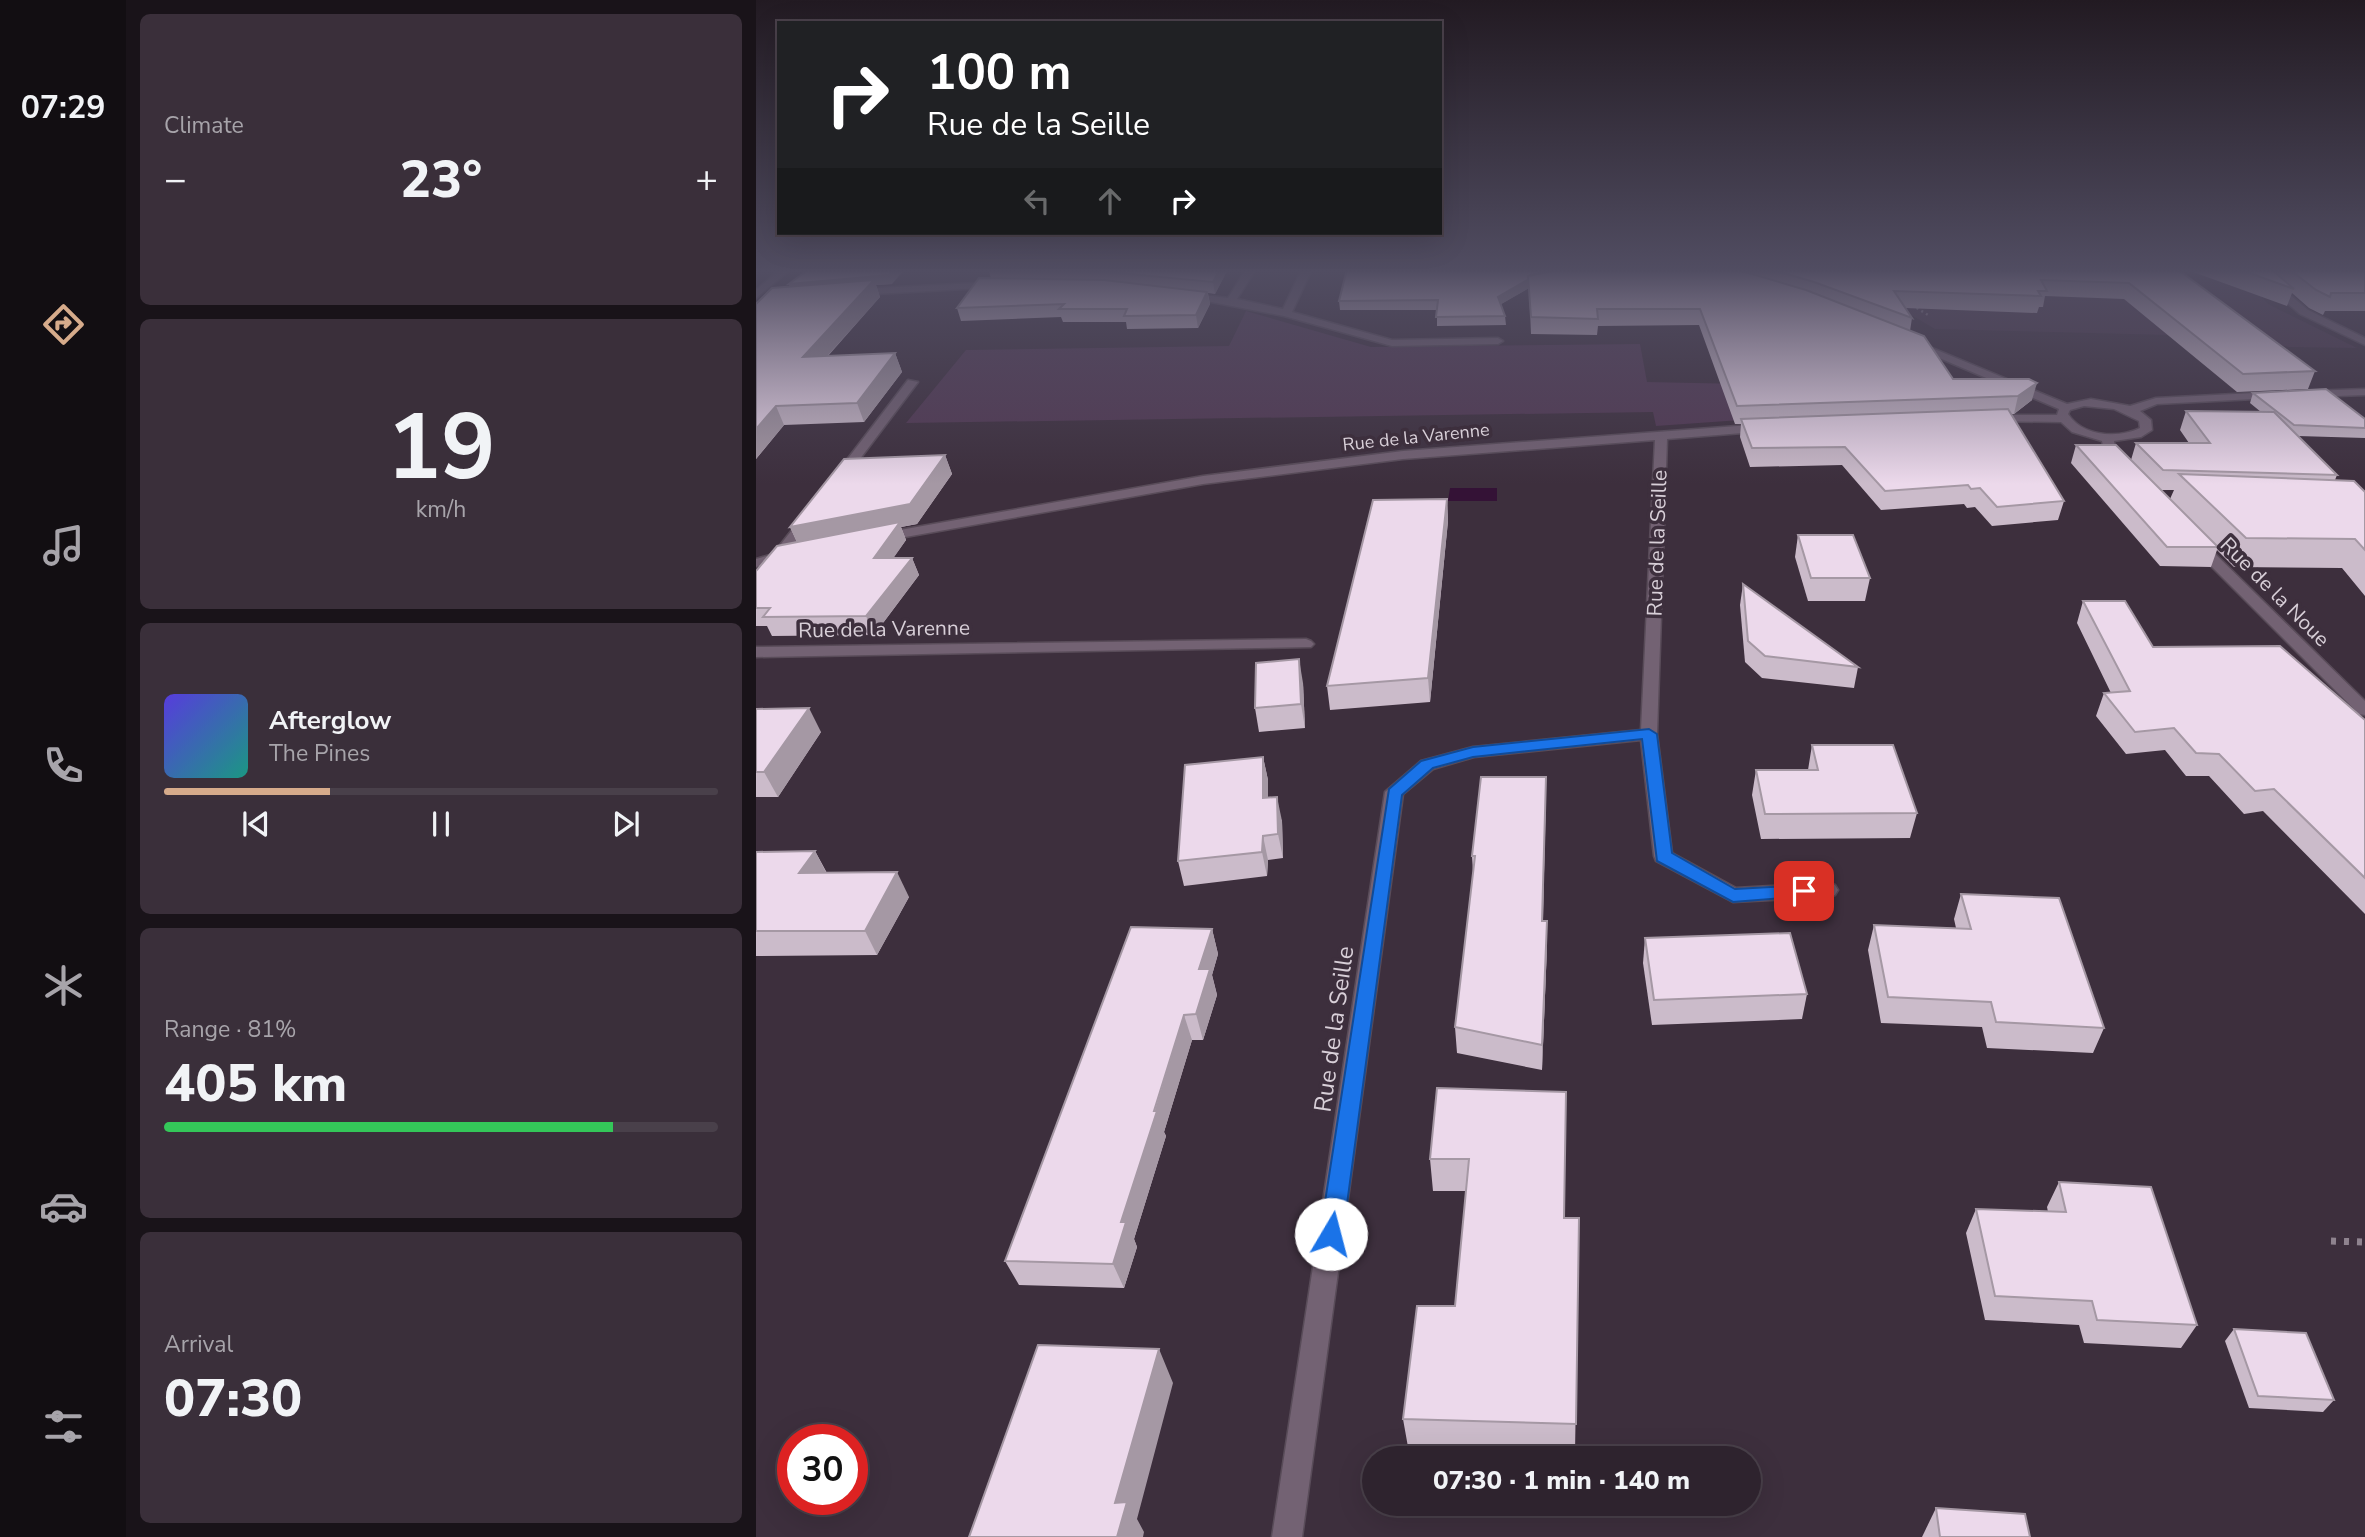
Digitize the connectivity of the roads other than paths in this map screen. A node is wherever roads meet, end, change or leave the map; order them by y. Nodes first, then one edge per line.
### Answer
1 (1384, 341) edge
2 (1498, 341) dead end
3 (1908, 341) edge
4 (912, 382) dead end
5 (2365, 392) edge
6 (2131, 410) junction
7 (2064, 413) junction
8 (1974, 420) edge
9 (1777, 428) edge
10 (1661, 435) junction
11 (2107, 437) junction
12 (2129, 473) edge
13 (834, 485) edge
14 (819, 505) edge
15 (2187, 534) edge
16 (875, 538) edge
17 (787, 555) junction
18 (756, 563) edge
19 (756, 585) edge
20 (1306, 645) dead end
21 (756, 652) edge
22 (2365, 709) edge
23 (1649, 734) junction
24 (1828, 890) dead end
25 (1287, 1537) edge

1 - 2 street
3 - 7 street
4 - 13 street
5 - 6 street
6 - 7 street
6 - 11 street
7 - 8 street
7 - 11 street
9 - 10 street, Rue de la Varenne
10 - 16 street, Rue de la Varenne
10 - 23 street, Rue de la Seille
11 - 12 street
14 - 17 street
15 - 22 street, Rue de la Noue
17 - 18 street
17 - 19 street
20 - 21 street, Rue de la Varenne
23 - 24 street, Rue de la Seille
23 - 25 street, Rue de la Seille

